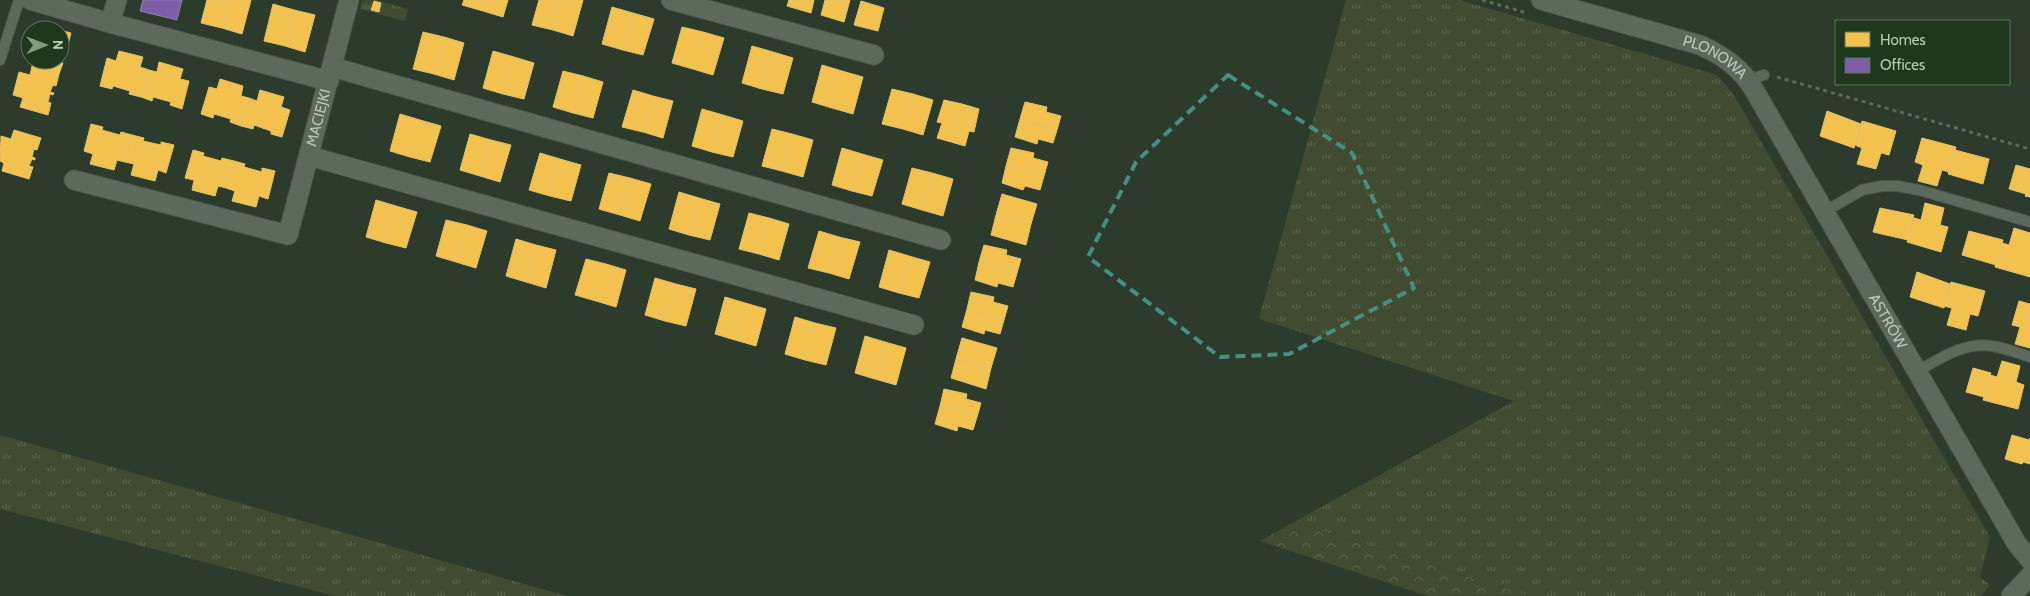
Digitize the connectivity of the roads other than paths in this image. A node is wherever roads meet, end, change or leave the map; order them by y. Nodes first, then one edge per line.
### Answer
1 (18, 0) edge
2 (30, 0) edge
3 (117, 0) edge
4 (349, 0) edge
5 (671, 0) edge
6 (1537, 7) edge
7 (110, 23) junction
8 (874, 55) dead end
9 (0, 60) edge
10 (330, 74) junction
11 (1756, 78) joint
12 (309, 156) junction
13 (74, 180) dead end
14 (1824, 212) junction
15 (2030, 222) edge
16 (941, 240) dead end
17 (914, 325) dead end
18 (2030, 357) edge
19 (1916, 372) junction
20 (2030, 560) edge
21 (2030, 576) edge
22 (2011, 596) edge

1 - 9 lane
2 - 7 street
3 - 7 street
4 - 10 street, MACIEJKI
5 - 8 street
6 - 11 street, PLONOWA
7 - 10 street
10 - 12 street, MACIEJKI
10 - 16 street
11 - 14 street, ASTRÓW
12 - 13 street, MACIEJKI
12 - 17 street
14 - 15 lane
14 - 19 street, ASTRÓW
18 - 19 lane
19 - 20 street, ASTRÓW
21 - 22 street

